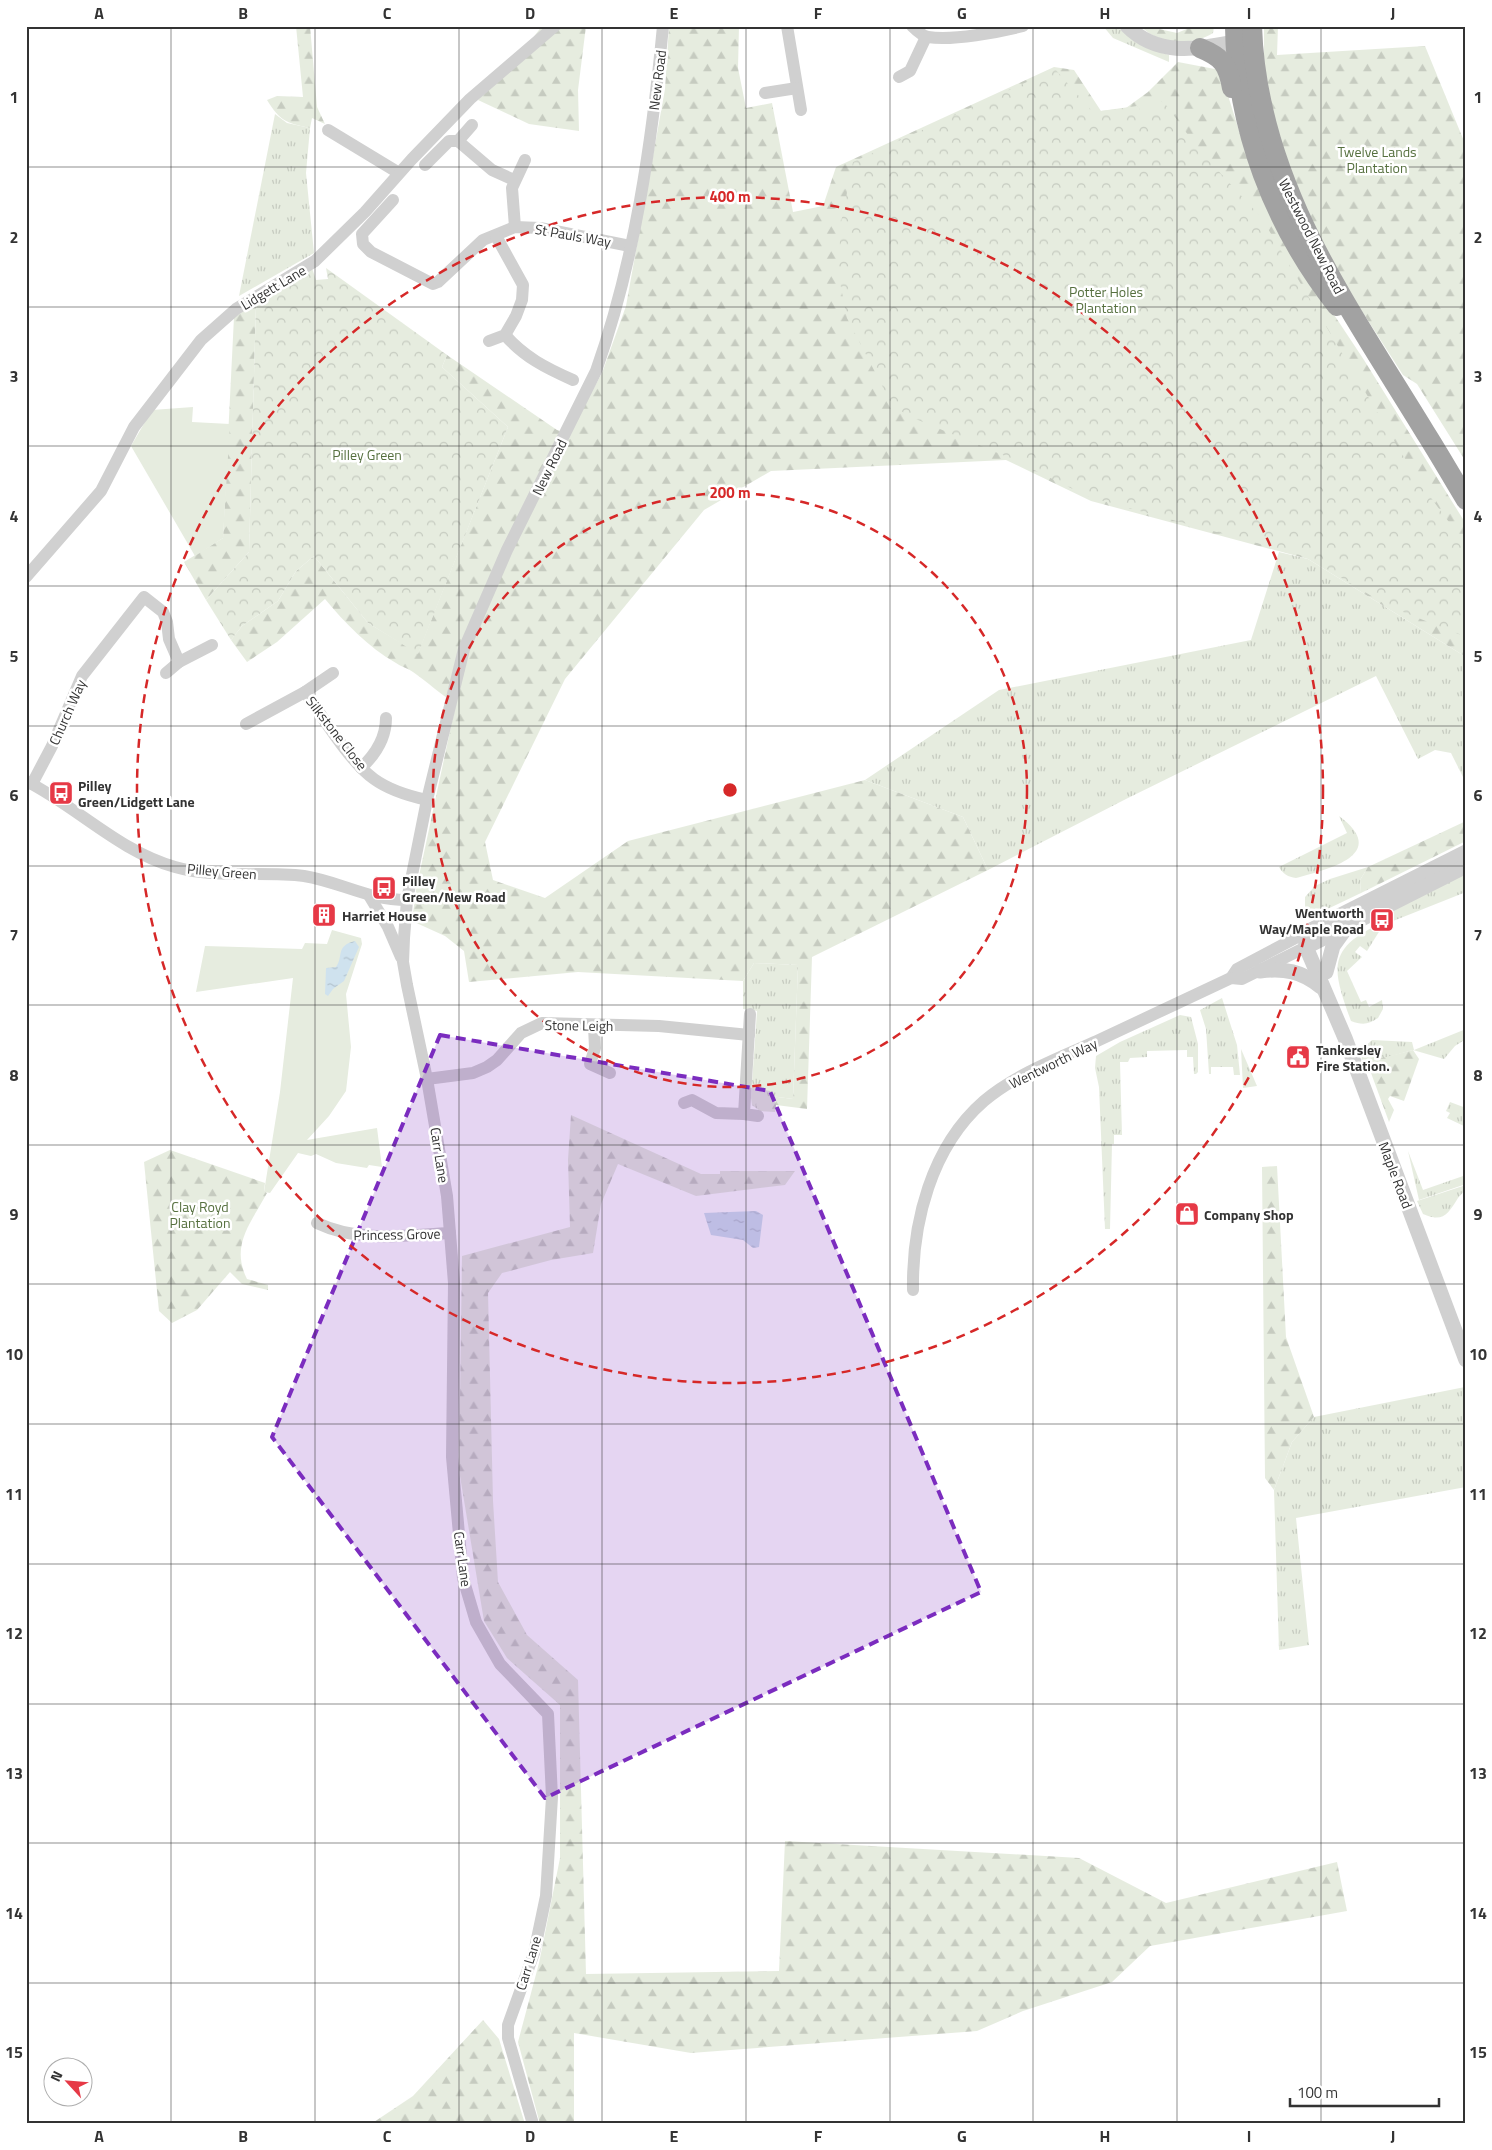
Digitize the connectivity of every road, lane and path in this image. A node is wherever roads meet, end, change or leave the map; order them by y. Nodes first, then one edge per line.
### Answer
1 (556, 26) edge
2 (663, 26) edge
3 (787, 26) edge
4 (912, 26) edge
5 (1023, 26) edge
6 (1127, 26) edge
7 (1252, 26) edge
8 (1235, 30) edge
9 (926, 37) junction
10 (1200, 48) junction
11 (1253, 53) junction
12 (899, 76) dead end
13 (797, 88) junction
14 (765, 93) dead end
15 (801, 110) dead end
16 (472, 125) dead end
17 (328, 130) dead end
18 (1251, 135) junction
19 (458, 141) junction
20 (525, 160) dead end
21 (425, 165) dead end
22 (400, 173) junction
23 (514, 180) junction
24 (393, 200) dead end
25 (515, 227) junction
26 (496, 236) junction
27 (630, 246) junction
28 (505, 335) junction
29 (489, 341) dead end
30 (1374, 352) junction
31 (573, 380) dead end
32 (1466, 500) edge
33 (26, 577) edge
34 (212, 645) dead end
35 (179, 662) junction
36 (166, 673) dead end
37 (333, 673) dead end
38 (305, 692) junction
39 (386, 718) dead end
40 (246, 724) dead end
41 (361, 768) junction
42 (29, 782) edge
43 (427, 800) junction
44 (1466, 852) edge
45 (1466, 866) edge
46 (370, 897) junction
47 (407, 900) junction
48 (1348, 925) junction
49 (1308, 941) junction
50 (403, 962) junction
51 (1260, 971) junction
52 (1326, 972) junction
53 (1231, 978) junction
54 (1326, 991) junction
55 (750, 1014) dead end
56 (594, 1026) junction
57 (749, 1035) junction
58 (610, 1073) dead end
59 (427, 1079) junction
60 (684, 1102) dead end
61 (744, 1114) junction
62 (758, 1116) dead end
63 (317, 1223) dead end
64 (450, 1233) junction
65 (913, 1290) dead end
66 (1466, 1360) edge
67 (533, 2124) edge

1 - 22 street, Lidgett Lane
2 - 27 street, New Road
3 - 13 street
4 - 9 street
5 - 9 street
6 - 10 street
7 - 11 highway, Westwood New Road
8 - 10 highway
8 - 11 highway
8 - 18 highway, Westwood New Road
9 - 12 street
10 - 18 highway
11 - 30 highway, Westwood New Road
13 - 14 street
13 - 15 street
16 - 19 street
17 - 22 street
18 - 30 highway, Westwood New Road
19 - 21 street
19 - 23 street
20 - 23 street
22 - 33 street, Lidgett Lane
23 - 25 street
24 - 26 street, St Pauls Way
25 - 26 street, St Pauls Way
25 - 27 street, St Pauls Way
26 - 28 street
27 - 43 street, New Road
28 - 29 street
28 - 31 street
30 - 32 highway, Westwood New Road
34 - 35 street
35 - 36 street
35 - 42 street, Church Way
37 - 38 street, Silkstone Close
38 - 40 street
38 - 41 street, Silkstone Close
39 - 41 street
41 - 43 street, Silkstone Close
42 - 46 street, Pilley Green
43 - 47 street, New Road
44 - 49 street, Wentworth Way
45 - 48 street, Wentworth Way
46 - 47 street, Pilley Green
46 - 50 street, Carr Lane
47 - 50 street, Carr Lane
48 - 49 street, Wentworth Way
48 - 52 street
49 - 51 street, Wentworth Way
49 - 52 street, Maple Road
49 - 53 street, Wentworth Way
49 - 54 street, Maple Road
50 - 59 street, Carr Lane
51 - 53 street, Wentworth Way
51 - 54 street
52 - 54 street, Maple Road
53 - 65 street, Wentworth Way
54 - 66 street, Maple Road
55 - 57 street
56 - 57 street, Stone Leigh
56 - 58 street
56 - 59 street, Stone Leigh
57 - 61 street
59 - 64 street, Carr Lane
60 - 61 street
61 - 62 street
63 - 64 street, Princess Grove
64 - 67 street, Carr Lane

